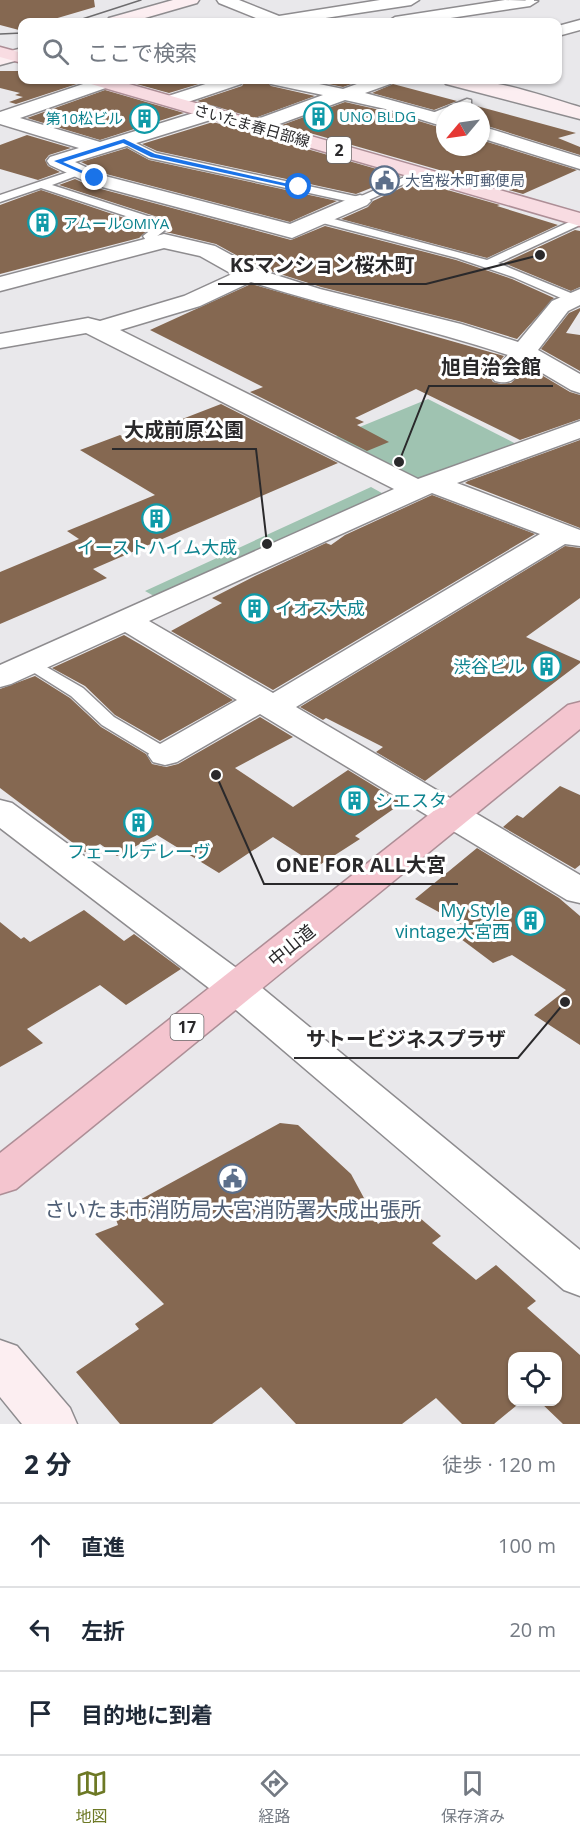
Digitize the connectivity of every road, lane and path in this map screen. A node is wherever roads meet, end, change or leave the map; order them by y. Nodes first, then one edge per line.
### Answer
1 (191, 0) edge
2 (225, 0) edge
3 (411, 0) edge
4 (530, 0) edge
5 (386, 4) junction
6 (129, 18) edge
7 (268, 18) edge
8 (301, 18) edge
9 (413, 18) edge
10 (421, 18) edge
11 (580, 25) edge
12 (562, 31) edge
13 (93, 84) edge
14 (117, 84) edge
15 (223, 84) edge
16 (295, 84) edge
17 (372, 84) edge
18 (469, 84) edge
19 (341, 94) junction
20 (172, 101) junction
21 (213, 113) junction
22 (580, 113) edge
23 (1, 118) edge
24 (436, 119) edge
25 (256, 126) junction
26 (490, 135) edge
27 (124, 141) junction
28 (100, 148) junction
29 (580, 164) edge
30 (80, 171) junction
31 (420, 174) junction
32 (42, 185) junction
33 (0, 199) edge
34 (360, 201) junction
35 (319, 219) junction
36 (580, 220) edge
37 (154, 243) junction
38 (488, 264) junction
39 (249, 274) junction
40 (0, 284) edge
41 (577, 297) edge
42 (99, 329) junction
43 (4, 336) edge
44 (524, 352) junction
45 (504, 376) dead end
46 (580, 385) edge
47 (580, 429) edge
48 (425, 486) junction
49 (571, 536) edge
50 (126, 620) junction
51 (31, 663) junction
52 (0, 677) edge
53 (268, 704) junction
54 (580, 712) edge
55 (165, 755) joint
56 (0, 811) edge
57 (452, 816) junction
58 (580, 891) edge
59 (236, 988) junction
60 (0, 1177) edge
61 (580, 1277) edge
62 (0, 1361) edge
63 (52, 1424) edge

1 - 6 street
2 - 7 street
3 - 5 street
4 - 10 street
5 - 8 street
5 - 9 street
11 - 12 street
13 - 23 street
14 - 20 main road, さいたま春日部線 / 2
15 - 20 street
16 - 19 street
17 - 19 street
18 - 22 street
19 - 24 street
19 - 25 street
20 - 21 main road, さいたま春日部線 / 2
21 - 25 main road, さいたま春日部線 / 2
21 - 27 street
23 - 28 street
25 - 31 main road, さいたま春日部線 / 2
26 - 29 street
27 - 28 street
27 - 34 lane
28 - 30 street
30 - 32 lane
30 - 35 street
31 - 34 lane
31 - 36 main road, さいたま春日部線 / 2
32 - 33 lane
32 - 37 lane
34 - 35 street
35 - 38 lane
36 - 38 lane
37 - 39 street
37 - 40 street
38 - 41 lane
39 - 42 street
39 - 44 street
41 - 44 street
42 - 43 street
42 - 48 street
44 - 45 street
44 - 46 street
47 - 48 street
48 - 49 street
48 - 50 street
49 - 53 street
50 - 51 street
50 - 53 street
51 - 52 street
51 - 55 lane
53 - 55 street
53 - 57 street
54 - 57 highway, 中山道 / 17
56 - 59 street
57 - 58 street
57 - 59 highway, 中山道 / 17
59 - 60 highway, 中山道 / 17
59 - 61 street
62 - 63 street

